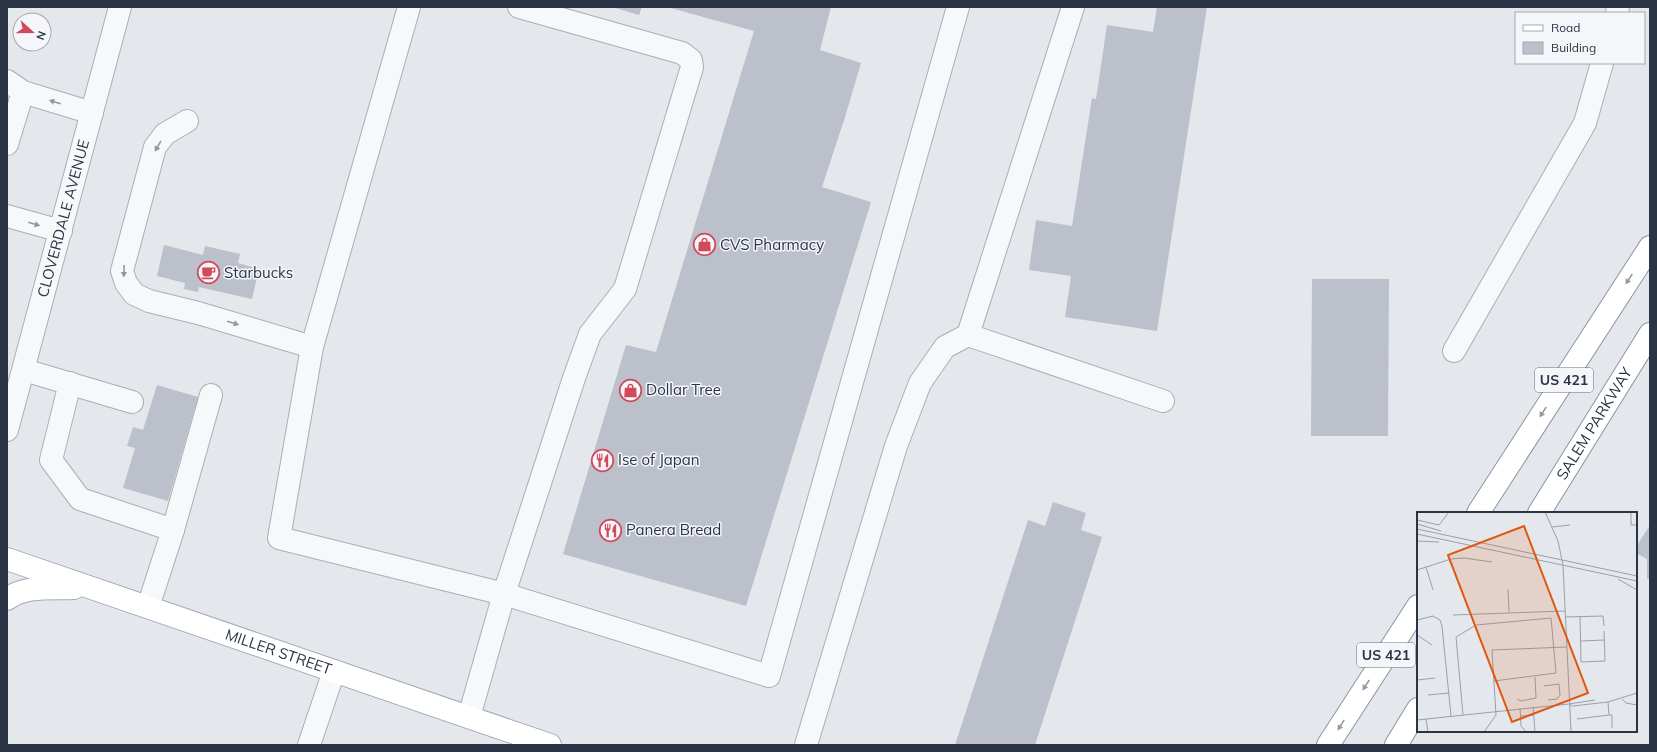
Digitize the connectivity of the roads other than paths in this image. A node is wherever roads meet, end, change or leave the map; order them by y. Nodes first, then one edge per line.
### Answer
1 (120, 7) edge
2 (409, 7) edge
3 (519, 7) edge
4 (958, 7) edge
5 (1073, 7) edge
6 (1602, 64) edge
7 (15, 86) edge
8 (92, 113) junction
9 (187, 121) dead end
10 (7, 144) edge
11 (7, 216) edge
12 (60, 231) junction
13 (1650, 247) edge
14 (1650, 334) edge
15 (968, 335) junction
16 (312, 347) junction
17 (1454, 351) dead end
18 (24, 370) junction
19 (70, 383) junction
20 (211, 395) dead end
21 (1163, 400) dead end
22 (132, 402) dead end
23 (7, 430) edge
24 (1479, 512) edge
25 (1540, 512) edge
26 (173, 530) junction
27 (7, 559) edge
28 (91, 588) junction
29 (504, 594) junction
30 (7, 599) edge
31 (148, 607) junction
32 (1417, 608) edge
33 (334, 671) junction
34 (1417, 711) edge
35 (469, 717) junction
36 (1399, 740) edge
37 (309, 745) edge
38 (550, 745) edge
39 (806, 745) edge
40 (1328, 745) edge

1 - 8 street, CLOVERDALE AVENUE
2 - 16 street
3 - 29 street
4 - 29 street
5 - 15 street
6 - 17 street
8 -> 7 street
7 - 10 street
8 - 12 street, CLOVERDALE AVENUE
9 -> 16 street
11 -> 12 street
12 - 18 street, CLOVERDALE AVENUE
13 -> 24 main road, US 421
14 - 25 main road, SALEM PARKWAY / US 421
15 - 21 street
15 - 39 street
16 - 29 street
18 - 19 street
18 - 23 street, CLOVERDALE AVENUE
19 - 22 street
19 - 26 street
20 - 26 street
26 - 31 street
27 - 28 main road, MILLER STREET
28 - 30 main road
28 - 31 main road, MILLER STREET
29 - 35 street
31 - 33 main road, MILLER STREET
32 -> 40 main road, US 421
33 - 35 main road, MILLER STREET
33 - 37 street
34 - 36 main road
35 - 38 main road, MILLER STREET

